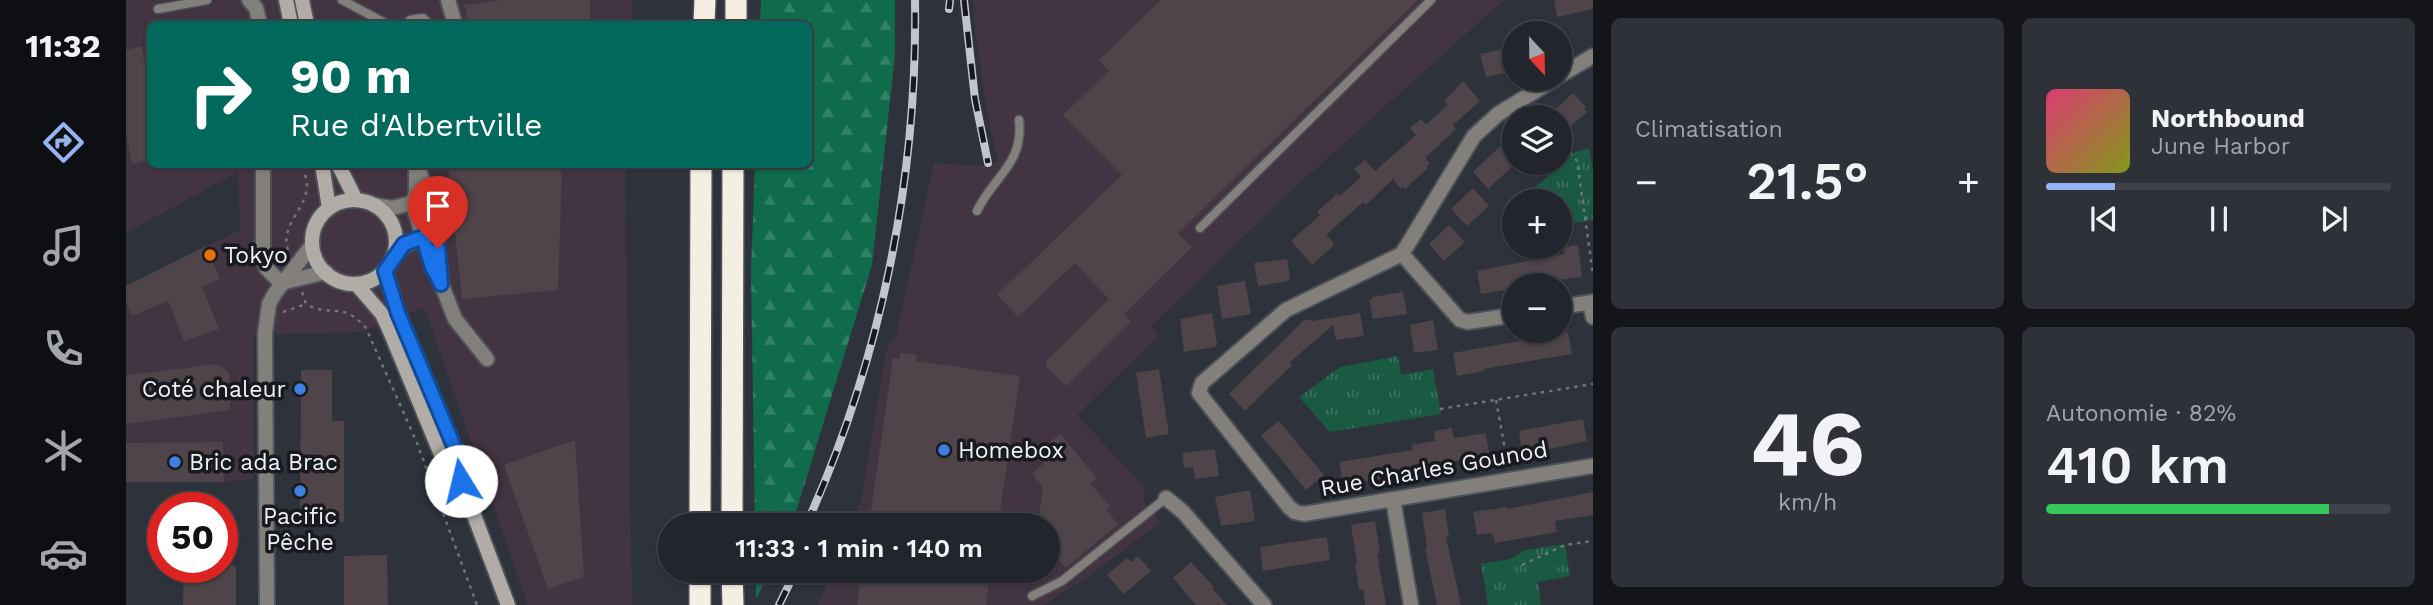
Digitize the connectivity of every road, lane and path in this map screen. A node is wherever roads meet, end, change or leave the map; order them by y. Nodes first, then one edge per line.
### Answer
1 (207, 0) edge
2 (249, 0) edge
3 (286, 0) edge
4 (302, 0) edge
5 (342, 0) edge
6 (448, 0) edge
7 (705, 0) edge
8 (736, 0) edge
9 (1431, 0) edge
10 (158, 9) dead end
11 (259, 21) edge
12 (290, 21) edge
13 (306, 21) edge
14 (380, 21) edge
15 (410, 21) edge
16 (426, 21) edge
17 (454, 21) edge
18 (704, 21) edge
19 (736, 21) edge
20 (1593, 56) edge
21 (1572, 68) edge
22 (1535, 91) edge
23 (1019, 120) dead end
24 (1572, 155) edge
25 (262, 168) edge
26 (303, 168) edge
27 (322, 168) edge
28 (340, 168) edge
29 (416, 168) edge
30 (418, 168) edge
31 (701, 168) edge
32 (733, 168) edge
33 (356, 200) junction
34 (412, 203) junction
35 (375, 205) junction
36 (329, 208) junction
37 (977, 211) dead end
38 (1593, 217) edge
39 (1584, 218) junction
40 (435, 219) junction
41 (1200, 228) dead end
42 (423, 237) junction
43 (312, 245) junction
44 (394, 254) junction
45 (1402, 254) junction
46 (385, 271) junction
47 (326, 272) junction
48 (296, 273) junction
49 (1593, 274) edge
50 (281, 283) junction
51 (356, 284) junction
52 (441, 284) junction
53 (1592, 302) edge
54 (306, 304) junction
55 (1572, 305) edge
56 (1502, 317) edge
57 (1593, 317) edge
58 (267, 318) junction
59 (487, 359) dead end
60 (1593, 384) edge
61 (1496, 401) junction
62 (1440, 409) dead end
63 (1593, 466) edge
64 (1509, 479) junction
65 (461, 481) junction
66 (1166, 498) joint
67 (1394, 499) junction
68 (700, 513) edge
69 (732, 513) edge
70 (1593, 541) edge
71 (1522, 565) dead end
72 (700, 583) edge
73 (732, 583) edge
74 (1032, 596) dead end
75 (267, 605) edge
76 (477, 605) edge
77 (508, 605) edge
78 (700, 605) edge
79 (733, 605) edge
80 (1264, 605) edge
81 (1411, 605) edge

1 - 10 lane
2 - 11 street
3 - 12 main road
4 - 13 main road
5 - 14 lane
6 - 17 street
7 - 18 highway
8 - 19 highway
9 - 41 lane
15 - 16 lane
20 - 21 street
22 - 45 street
23 - 37 lane
24 - 39 path
25 - 50 street
26 - 48 path
27 - 36 main road
28 - 33 main road
29 - 34 street
30 - 40 street
31 - 68 highway
32 - 69 highway
33 - 35 main road
33 - 36 main road
34 - 35 street
34 - 40 street
34 - 42 street
35 - 44 main road
36 - 43 main road
38 - 39 path
39 - 49 path
40 - 42 street
40 - 52 street
42 - 44 street
42 - 52 street
43 - 47 main road
43 - 48 street
44 - 46 main road
45 - 56 street
45 - 67 street, Rue Charles Gounod
46 - 51 main road
46 - 65 main road
47 - 48 street
47 - 51 main road
48 - 50 street
48 - 54 path
50 - 58 street
51 - 65 main road
52 - 59 street
53 - 55 street
53 - 57 street
54 - 58 path
54 - 76 path
58 - 75 street
60 - 61 path
61 - 62 path
61 - 64 path
63 - 64 street, Rue Charles Gounod
64 - 67 street, Rue Charles Gounod
65 - 77 main road
66 - 74 lane
66 - 80 street
67 - 81 street
70 - 71 path
72 - 78 highway
73 - 79 highway

